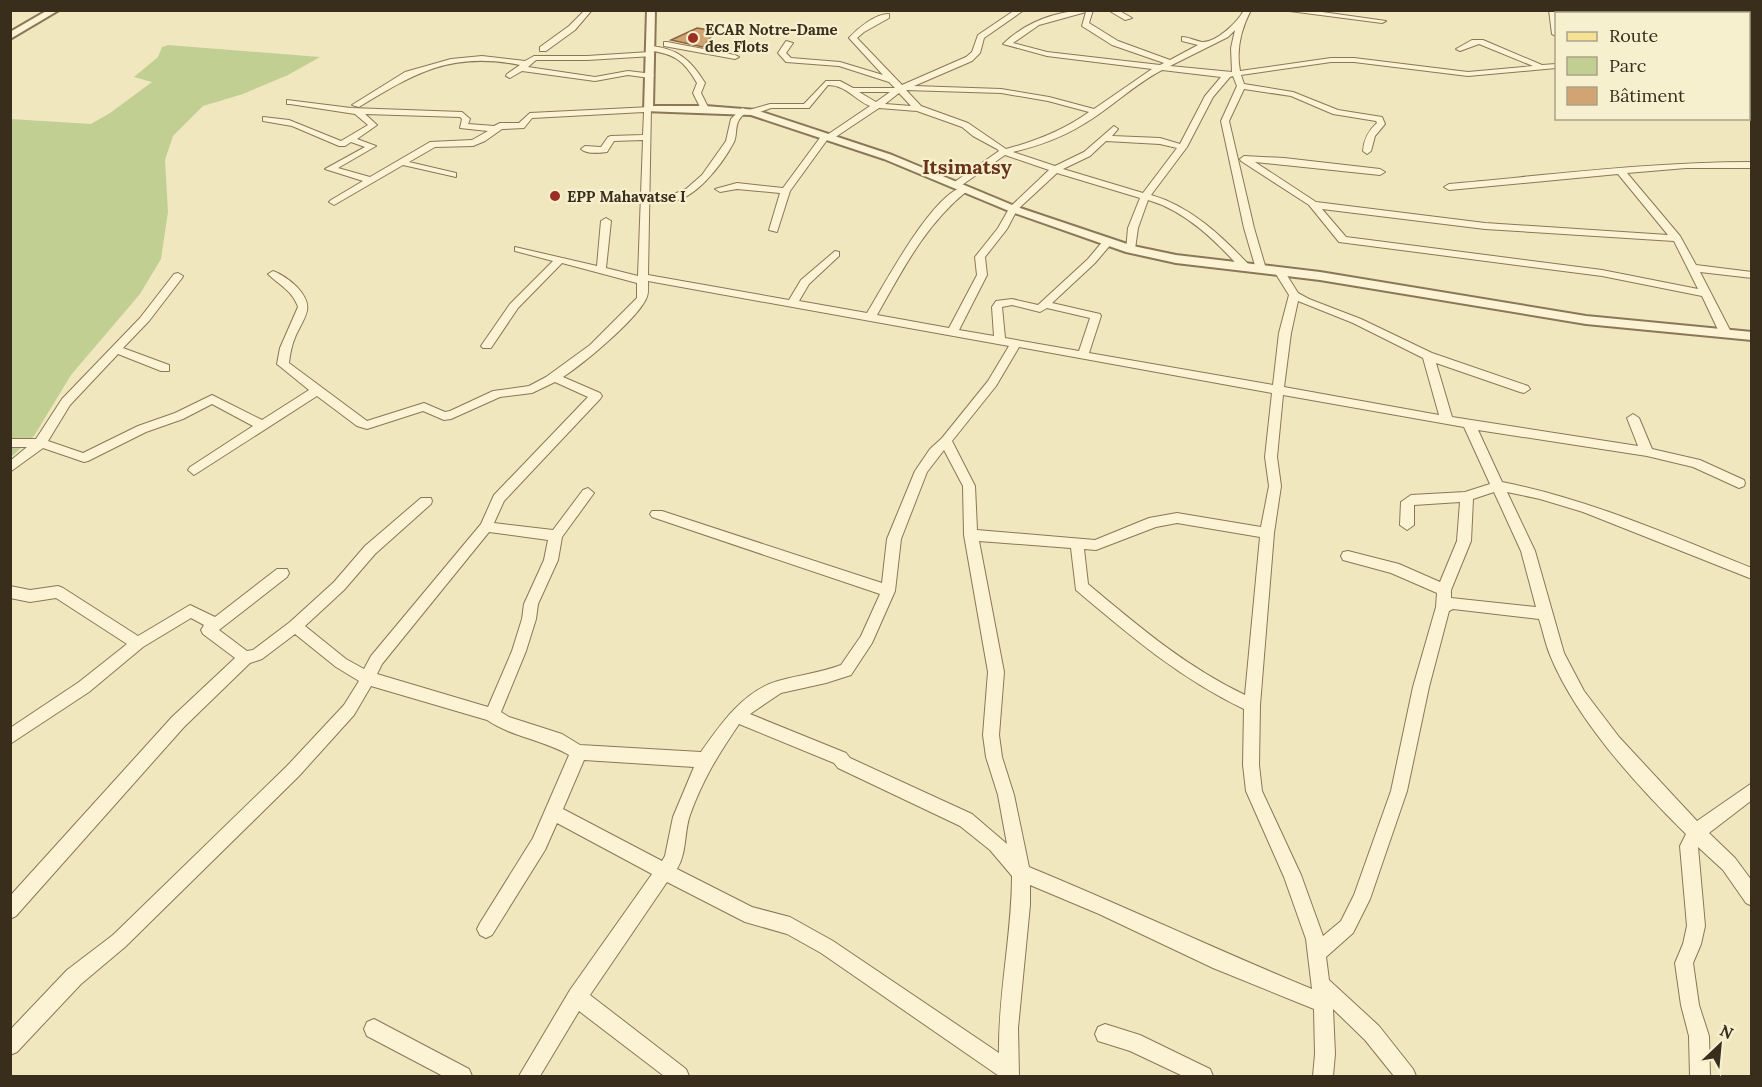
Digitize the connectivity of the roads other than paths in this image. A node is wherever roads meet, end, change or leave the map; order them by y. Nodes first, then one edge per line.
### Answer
1 (55, 10) edge
2 (589, 10) edge
3 (651, 10) edge
4 (1021, 10) edge
5 (1084, 10) edge
6 (1090, 10) edge
7 (1111, 10) edge
8 (1248, 10) edge
9 (1285, 10) edge
10 (886, 16) dead end
11 (1128, 18) dead end
12 (1382, 21) dead end
13 (1240, 23) junction
14 (10, 36) edge
15 (1185, 39) dead end
16 (789, 43) dead end
17 (1205, 45) junction
18 (650, 48) junction
19 (1460, 50) dead end
20 (735, 57) dead end
21 (587, 58) junction
22 (873, 59) junction
23 (1168, 64) junction
24 (523, 66) junction
25 (852, 66) junction
26 (1555, 66) edge
27 (1542, 67) junction
28 (1231, 75) junction
29 (510, 76) dead end
30 (650, 76) junction
31 (837, 83) junction
32 (898, 86) junction
33 (1241, 86) junction
34 (852, 90) junction
35 (290, 102) dead end
36 (879, 105) junction
37 (357, 108) junction
38 (918, 108) junction
39 (648, 109) junction
40 (705, 109) junction
41 (748, 111) junction
42 (1094, 111) junction
43 (266, 119) dead end
44 (496, 129) junction
45 (1114, 129) dead end
46 (647, 137) junction
47 (827, 137) junction
48 (1104, 138) junction
49 (350, 139) junction
50 (1183, 147) junction
51 (585, 149) dead end
52 (1366, 151) dead end
53 (1004, 152) junction
54 (1238, 159) junction
55 (399, 162) junction
56 (1752, 165) edge
57 (1055, 170) junction
58 (1620, 170) junction
59 (1380, 172) dead end
60 (453, 175) dead end
61 (370, 180) junction
62 (960, 187) junction
63 (1449, 187) dead end
64 (720, 189) dead end
65 (785, 191) junction
66 (1145, 196) junction
67 (658, 200) junction
68 (334, 202) dead end
69 (685, 202) dead end
70 (1315, 206) junction
71 (1013, 209) junction
72 (606, 220) dead end
73 (774, 230) dead end
74 (1677, 238) junction
75 (1107, 243) junction
76 (519, 249) dead end
77 (1130, 249) junction
78 (835, 254) dead end
79 (560, 260) junction
80 (1246, 268) junction
81 (1694, 268) junction
82 (1261, 269) junction
83 (599, 271) junction
84 (1279, 271) junction
85 (273, 274) dead end
86 (1752, 275) edge
87 (178, 276) dead end
88 (644, 279) junction
89 (1706, 294) junction
90 (1294, 295) junction
91 (792, 304) junction
92 (1044, 304) junction
93 (870, 318) junction
94 (952, 332) junction
95 (1726, 334) junction
96 (1752, 336) edge
97 (1000, 341) junction
98 (1016, 344) junction
99 (487, 346) dead end
100 (117, 350) junction
101 (1083, 355) junction
102 (1428, 357) junction
103 (165, 369) dead end
104 (554, 377) junction
105 (1277, 388) junction
106 (1524, 389) dead end
107 (316, 391) junction
108 (1633, 418) dead end
109 (1447, 420) junction
110 (1469, 424) junction
111 (263, 426) junction
112 (946, 441) junction
113 (10, 443) edge
114 (41, 443) junction
115 (1647, 452) junction
116 (10, 468) edge
117 (194, 470) dead end
118 (1739, 483) dead end
119 (1500, 486) junction
120 (588, 493) dead end
121 (1467, 497) junction
122 (426, 501) dead end
123 (657, 514) dead end
124 (1407, 525) dead end
125 (486, 527) junction
126 (1267, 533) junction
127 (971, 535) junction
128 (556, 536) junction
129 (1077, 545) junction
130 (1348, 556) dead end
131 (282, 573) dead end
132 (1752, 574) edge
133 (1444, 590) junction
134 (888, 591) junction
135 (10, 592) edge
136 (1443, 607) junction
137 (1544, 614) junction
138 (216, 624) junction
139 (295, 626) junction
140 (138, 643) junction
141 (245, 658) junction
142 (367, 678) junction
143 (1252, 705) junction
144 (492, 715) junction
145 (736, 716) junction
146 (10, 736) edge
147 (578, 752) junction
148 (705, 760) junction
149 (1752, 790) edge
150 (553, 812) junction
151 (1695, 832) junction
152 (665, 872) junction
153 (1021, 873) junction
154 (1752, 897) edge
155 (10, 909) edge
156 (486, 929) dead end
157 (1317, 953) junction
158 (1322, 994) junction
159 (577, 997) junction
160 (375, 1029) dead end
161 (1105, 1034) dead end
162 (10, 1045) edge
163 (1009, 1074) edge
164 (462, 1077) edge
165 (529, 1077) edge
166 (679, 1077) edge
167 (1203, 1077) edge
168 (1323, 1077) edge
169 (1406, 1077) edge
170 (1700, 1077) edge

1 - 14 street
2 - 21 street
3 - 18 street
4 - 32 street
5 - 23 street
6 - 23 street
7 - 11 street
8 - 13 street
9 - 12 street
10 - 22 street
13 - 17 street
13 - 28 street
15 - 17 street
16 - 25 street
17 - 23 street
18 - 20 street
18 - 21 street
18 - 30 street
18 - 40 street
19 - 27 street
21 - 24 street
22 - 25 street
22 - 32 street
23 - 28 street
23 - 42 street
24 - 29 street
24 - 30 street
24 - 37 street
25 - 31 street
25 - 32 street
26 - 27 street
27 - 28 street
28 - 33 street
28 - 50 street
30 - 39 street
31 - 34 street
31 - 41 street
32 - 34 street
32 - 36 street
32 - 38 street
32 - 42 street
33 - 52 street
33 - 54 street
34 - 36 street
35 - 37 street
36 - 38 street
36 - 47 street
37 - 44 street
37 - 49 street
38 - 53 street
39 - 40 street
39 - 44 street
39 - 46 street
40 - 41 street
41 - 47 street
41 - 67 street
42 - 53 street
43 - 49 street
44 - 55 street
45 - 48 street
46 - 51 street
46 - 67 street
47 - 62 street
47 - 65 street
48 - 50 street
48 - 57 street
49 - 61 street
50 - 66 street
53 - 57 street
53 - 62 street
54 - 59 street
54 - 70 street
54 - 82 street
55 - 60 street
55 - 61 street
56 - 58 street
57 - 66 street
57 - 71 street
58 - 63 street
58 - 74 street
61 - 68 street
62 - 71 street
62 - 93 street
64 - 65 street
65 - 73 street
66 - 77 street
66 - 80 street
67 - 69 street
67 - 88 street
70 - 74 street
70 - 89 street
71 - 75 street
71 - 94 street
72 - 83 street
74 - 81 street
75 - 77 street
75 - 92 street
76 - 79 street
77 - 80 street
78 - 91 street
79 - 83 street
79 - 99 street
80 - 82 street
81 - 86 street
81 - 89 street
82 - 84 street
83 - 88 street
84 - 90 street
84 - 95 street
85 - 107 street
87 - 100 street
88 - 91 street
88 - 104 street
89 - 95 street
90 - 102 street
90 - 105 street
91 - 93 street
92 - 97 street
92 - 101 street
93 - 94 street
94 - 97 street
95 - 96 street
97 - 98 street
98 - 101 street
98 - 112 street
100 - 103 street
100 - 114 street
101 - 105 street
102 - 106 street
102 - 109 street
104 - 107 street
104 - 125 street
105 - 109 street
105 - 126 street
107 - 111 street
108 - 115 street
109 - 110 street
110 - 115 street
110 - 119 street
111 - 114 street
111 - 117 street
112 - 127 street
112 - 134 street
113 - 114 street
114 - 116 street
115 - 118 street
119 - 121 street
119 - 132 street
119 - 137 street
120 - 128 street
121 - 124 street
121 - 133 street
122 - 139 street
123 - 134 street
125 - 128 street
125 - 142 street
126 - 129 street
126 - 143 street
127 - 129 street
127 - 153 street
128 - 144 street
129 - 143 street
130 - 133 street
131 - 138 street
133 - 136 street
134 - 145 street
135 - 140 street
136 - 137 street
136 - 157 street
137 - 151 street
138 - 140 street
138 - 141 street
139 - 141 street
139 - 142 street
140 - 146 street
141 - 155 street
142 - 144 street
142 - 162 street
143 - 157 street
144 - 147 street
145 - 148 street
145 - 153 street
147 - 148 street
147 - 150 street
148 - 152 street
149 - 151 street
150 - 152 street
150 - 156 street
151 - 154 street
151 - 170 street
152 - 159 street
152 - 163 street
153 - 158 street
153 - 163 street
157 - 158 street
158 - 168 street
158 - 169 street
159 - 165 street
159 - 166 street
160 - 164 street
161 - 167 street

